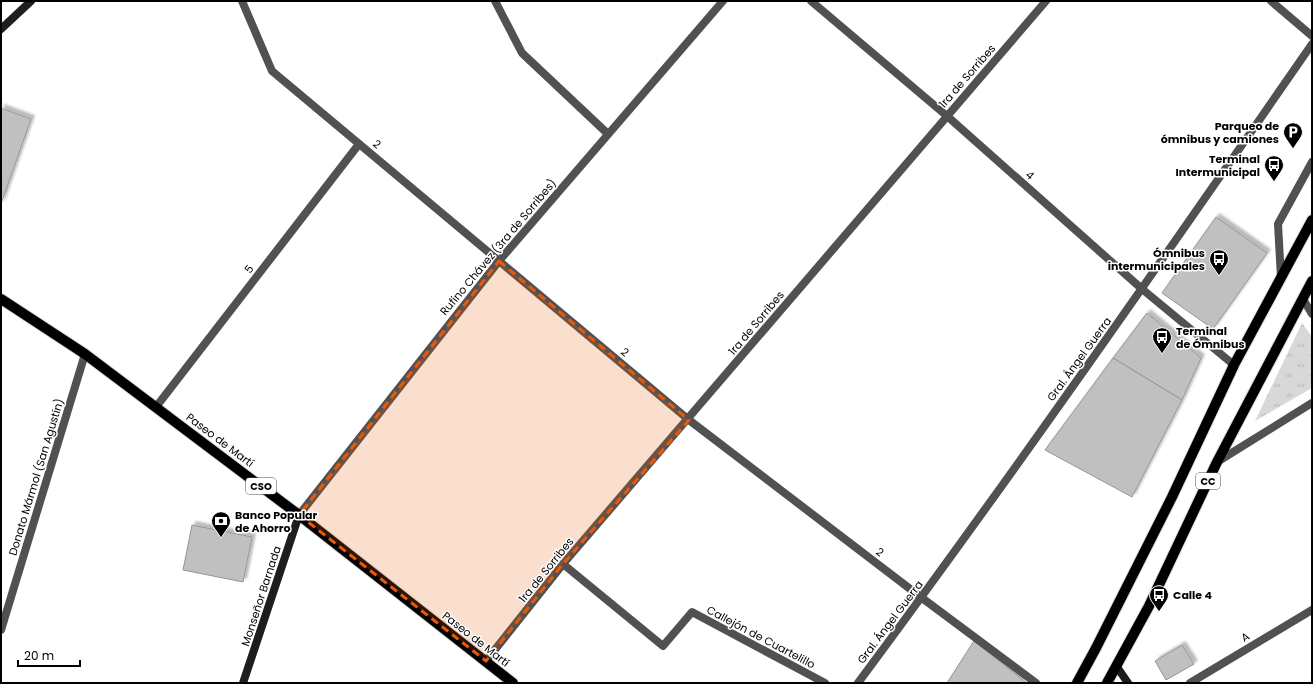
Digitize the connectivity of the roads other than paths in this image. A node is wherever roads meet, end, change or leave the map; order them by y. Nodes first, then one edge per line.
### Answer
1 (31, 1) edge
2 (242, 1) edge
3 (495, 1) edge
4 (723, 1) edge
5 (811, 1) edge
6 (1046, 1) edge
7 (1271, 1) edge
8 (1, 29) edge
9 (1312, 36) edge
10 (1312, 44) edge
11 (947, 116) junction
12 (608, 134) junction
13 (359, 144) junction
14 (1312, 162) edge
15 (1312, 220) edge
16 (499, 261) junction
17 (1281, 278) junction
18 (1312, 282) edge
19 (1142, 289) junction
20 (1, 299) edge
21 (1303, 299) junction
22 (1312, 314) edge
23 (85, 354) junction
24 (1234, 365) junction
25 (1312, 403) edge
26 (156, 407) junction
27 (689, 420) junction
28 (1217, 462) junction
29 (299, 515) junction
30 (564, 564) junction
31 (922, 598) junction
32 (1312, 610) edge
33 (1, 630) edge
34 (486, 661) junction
35 (1117, 667) junction
36 (243, 683) edge
37 (513, 683) edge
38 (824, 683) edge
39 (858, 683) edge
40 (1036, 683) edge
41 (1076, 683) edge
42 (1107, 683) edge
43 (1128, 683) edge
44 (1190, 683) edge

1 - 8 street
2 - 13 street, 2
3 - 12 street
4 - 12 street, Rufino Chávez (3ra de Sorribes)
5 - 11 street, 4
6 - 11 street, 1ra de Sorribes
7 - 9 street
10 - 19 street, Gral. Ángel Guerra
11 - 19 street, 4
11 - 27 street, 1ra de Sorribes
12 - 16 street, Rufino Chávez (3ra de Sorribes)
13 - 16 street, 2
13 - 26 street, 5
14 - 17 street
15 - 17 main road, CC
16 - 27 street, 2
16 - 29 street, Rufino Chávez (3ra de Sorribes)
17 - 24 main road, CC
18 - 21 main road, CC
19 - 24 street, 4
19 - 31 street, Gral. Ángel Guerra
20 - 23 main road, Paseo de Martí / CSO
21 - 22 street
21 - 28 main road, CC
23 - 26 main road, Paseo de Martí / CSO
23 - 33 street, Donato Mármol (San Agustín)
24 - 41 main road, CC
25 - 28 street
26 - 29 main road, Paseo de Martí / CSO
27 - 30 street, 1ra de Sorribes
27 - 31 street, 2
28 - 35 main road, CC
29 - 34 main road, Paseo de Martí / CSO
29 - 36 street, Monseñor Barnada
30 - 34 street, 1ra de Sorribes
30 - 38 street, Callejón de Cuartelillo
31 - 39 street, Gral. Ángel Guerra
31 - 40 street, 2
32 - 44 street, A
34 - 37 main road, Paseo de Martí / CSO
35 - 42 main road, CC
35 - 43 street

